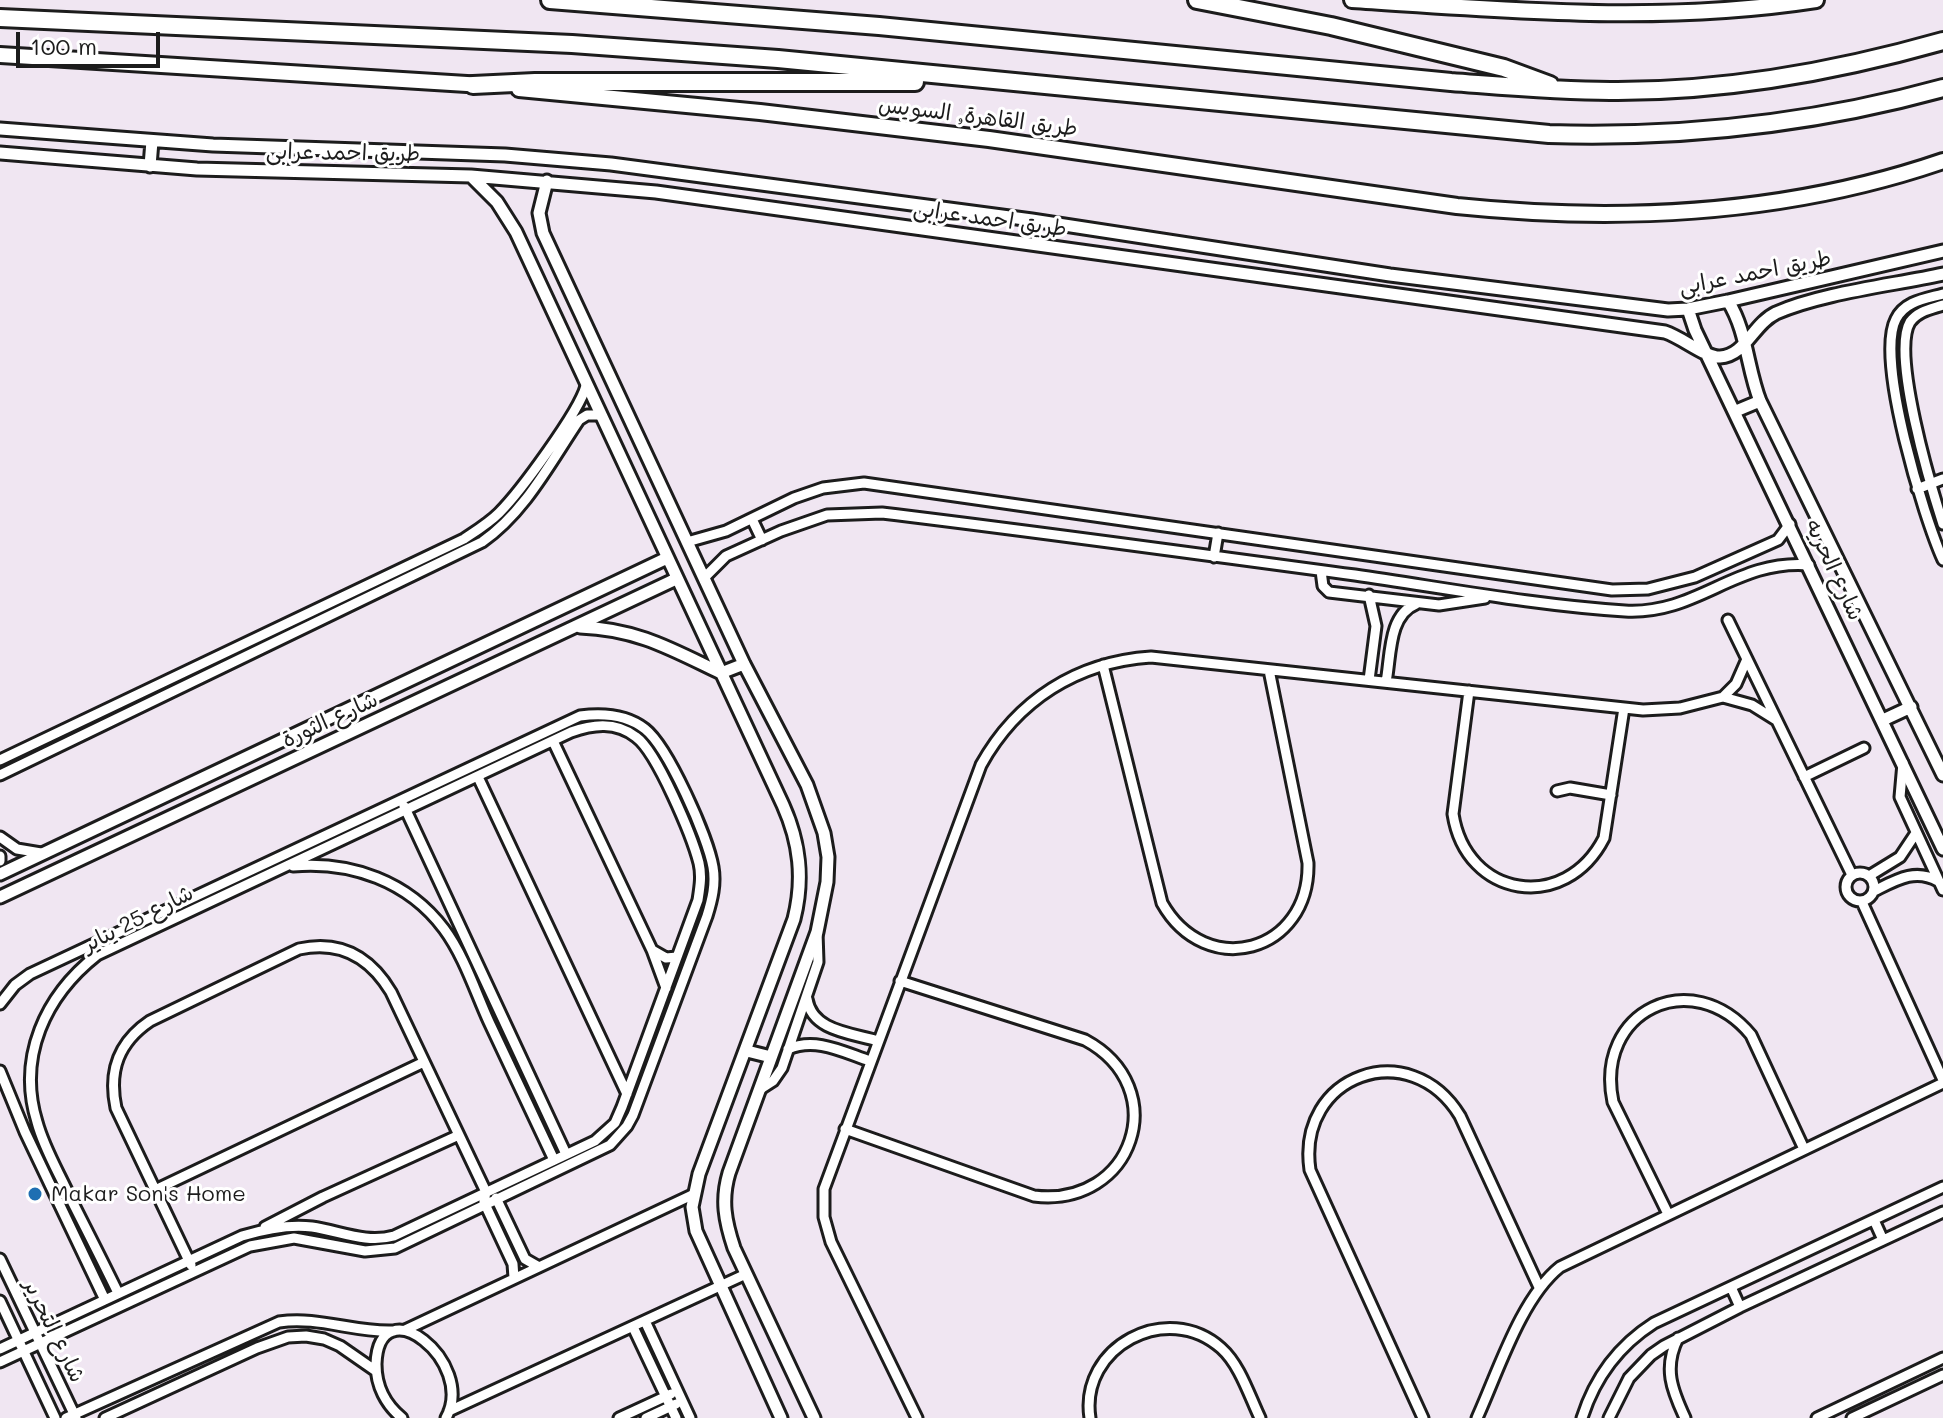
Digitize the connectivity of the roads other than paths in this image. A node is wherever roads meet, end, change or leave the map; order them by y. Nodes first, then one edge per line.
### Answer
1 (550, 0) edge
2 (1197, 0) edge
3 (1352, 0) edge
4 (1816, 0) edge
5 (0, 18) edge
6 (1943, 41) edge
7 (0, 55) edge
8 (983, 81) junction
9 (473, 85) junction
10 (1943, 88) edge
11 (1562, 90) junction
12 (0, 129) edge
13 (152, 141) junction
14 (0, 153) edge
15 (1943, 161) edge
16 (150, 166) junction
17 (471, 176) junction
18 (547, 181) junction
19 (768, 184) junction
20 (764, 207) junction
21 (1943, 251) edge
22 (1943, 274) edge
23 (563, 276) junction
24 (542, 286) junction
25 (1783, 289) junction
26 (1941, 300) edge
27 (1728, 301) junction
28 (1688, 309) junction
29 (1786, 309) junction
30 (1901, 311) junction
31 (1914, 317) junction
32 (1744, 344) junction
33 (1709, 356) junction
34 (1906, 357) junction
35 (1892, 359) junction
36 (586, 386) junction
37 (1760, 401) junction
38 (1736, 411) junction
39 (601, 415) junction
40 (1943, 479) edge
41 (1931, 484) junction
42 (1917, 489) junction
43 (752, 519) junction
44 (1790, 524) junction
45 (1943, 524) edge
46 (1218, 533) junction
47 (762, 540) junction
48 (687, 542) junction
49 (1214, 557) junction
50 (667, 558) junction
51 (1943, 560) edge
52 (1809, 565) junction
53 (1321, 571) junction
54 (704, 578) junction
55 (676, 579) junction
56 (1600, 588) junction
57 (1369, 595) junction
58 (1496, 598) junction
59 (1421, 604) junction
60 (1604, 609) junction
61 (1728, 620) dead end
62 (1376, 626) junction
63 (575, 627) junction
64 (1395, 627) junction
65 (1747, 659) junction
66 (744, 664) junction
67 (1103, 665) junction
68 (1269, 670) junction
69 (721, 673) junction
70 (1369, 680) junction
71 (1386, 682) junction
72 (1469, 691) junction
73 (374, 697) junction
74 (1723, 697) junction
75 (1911, 707) junction
76 (1624, 708) junction
77 (383, 717) junction
78 (1776, 720) junction
79 (1883, 720) junction
80 (553, 741) junction
81 (1864, 748) dead end
82 (0, 760) edge
83 (1903, 763) junction
84 (0, 775) edge
85 (1943, 775) edge
86 (478, 777) junction
87 (1804, 777) junction
88 (1557, 791) dead end
89 (1611, 795) junction
90 (401, 800) junction
91 (406, 811) junction
92 (1916, 833) junction
93 (0, 837) edge
94 (1943, 849) edge
95 (45, 852) junction
96 (1900, 857) junction
97 (286, 867) junction
98 (0, 874) edge
99 (1852, 875) junction
100 (1909, 875) junction
101 (1869, 876) junction
102 (1941, 886) edge
103 (1874, 891) junction
104 (0, 897) edge
105 (183, 902) junction
106 (1862, 902) junction
107 (188, 912) junction
108 (817, 932) junction
109 (466, 939) junction
110 (454, 945) junction
111 (652, 950) junction
112 (677, 957) junction
113 (900, 981) junction
114 (666, 988) junction
115 (807, 996) junction
116 (0, 1004) edge
117 (658, 1011) junction
118 (670, 1015) junction
119 (825, 1025) junction
120 (652, 1026) junction
121 (664, 1030) junction
122 (878, 1041) junction
123 (819, 1043) junction
124 (788, 1049) junction
125 (747, 1051) junction
126 (771, 1057) junction
127 (870, 1061) junction
128 (424, 1062) junction
129 (0, 1071) edge
130 (1943, 1081) edge
131 (759, 1090) junction
132 (627, 1094) junction
133 (845, 1129) junction
134 (459, 1135) junction
135 (603, 1136) junction
136 (610, 1145) junction
137 (1804, 1149) junction
138 (566, 1154) junction
139 (50, 1155) junction
140 (554, 1160) junction
141 (39, 1161) junction
142 (64, 1183) junction
143 (1943, 1187) edge
144 (52, 1189) junction
145 (155, 1190) junction
146 (486, 1192) junction
147 (692, 1195) junction
148 (497, 1200) junction
149 (485, 1206) junction
150 (1943, 1212) edge
151 (1668, 1214) junction
152 (1874, 1220) junction
153 (258, 1231) junction
154 (1883, 1240) junction
155 (0, 1259) edge
156 (188, 1260) junction
157 (539, 1267) junction
158 (194, 1272) junction
159 (746, 1274) junction
160 (514, 1278) junction
161 (720, 1286) junction
162 (1539, 1287) junction
163 (1731, 1287) junction
164 (118, 1293) junction
165 (105, 1300) junction
166 (0, 1301) edge
167 (1740, 1307) junction
168 (645, 1321) junction
169 (264, 1327) junction
170 (633, 1327) junction
171 (400, 1330) junction
172 (35, 1332) junction
173 (1679, 1338) junction
174 (18, 1340) junction
175 (271, 1342) junction
176 (40, 1343) junction
177 (0, 1349) edge
178 (24, 1351) junction
179 (1943, 1358) edge
180 (0, 1362) edge
181 (376, 1371) junction
182 (1943, 1375) edge
183 (678, 1391) junction
184 (666, 1396) junction
185 (683, 1401) junction
186 (671, 1407) junction
187 (448, 1415) edge
188 (398, 1416) edge
189 (72, 1417) edge
190 (55, 1418) edge
191 (105, 1418) edge
192 (619, 1418) edge
193 (646, 1418) edge
194 (676, 1418) edge
195 (690, 1418) edge
196 (781, 1418) edge
197 (814, 1418) edge
198 (917, 1418) edge
199 (1090, 1418) edge
200 (1260, 1418) edge
201 (1423, 1418) edge
202 (1477, 1418) edge
203 (1582, 1418) edge
204 (1609, 1418) edge
205 (1685, 1418) edge
206 (1817, 1418) edge
207 (1852, 1418) edge

1 - 11 highway
2 - 11 highway
3 - 4 highway
5 - 8 highway, طريق القاهرة, السويس
6 - 11 highway
7 - 9 highway, طريق القاهرة, السويس
8 - 9 highway
8 - 10 highway, طريق القاهرة, السويس
9 - 15 highway, طريق القاهرة, السويس
12 - 13 street, طريق احمد عرابى
13 - 16 street
13 - 19 street, طريق احمد عرابى
14 - 16 street, طريق احمد عرابى
16 - 17 street, طريق احمد عرابى
17 - 18 street, طريق احمد عرابى
17 - 24 street
18 - 20 street, طريق احمد عرابى
18 - 23 street
19 - 20 street
19 - 28 street, طريق احمد عرابى
20 - 33 street, طريق احمد عرابى
21 - 25 street, طريق احمد عرابى
22 - 29 street, طريق احمد عرابى
23 - 24 street
23 - 48 street
24 - 36 street
25 - 27 street, طريق احمد عرابى
25 - 29 street
26 - 30 street
26 - 31 street
27 - 28 street, طريق احمد عرابى
27 - 32 street, شارع الحريه
28 - 33 street, شارع الحريه
29 - 32 street, طريق احمد عرابى
30 - 31 street
30 - 35 street
31 - 34 street
32 - 33 street, طريق احمد عرابى
32 - 37 street, شارع الحريه
33 - 38 street, شارع الحريه
34 - 35 street
34 - 41 street
35 - 42 street
36 - 39 street
36 - 82 street
37 - 38 street
37 - 75 street, شارع الحريه
38 - 44 street, شارع الحريه
39 - 50 street
39 - 84 street
40 - 41 street
41 - 42 street
41 - 45 street
42 - 51 street
43 - 46 street
43 - 47 street
43 - 48 street
44 - 52 street, شارع الحريه
44 - 56 street
46 - 49 street
46 - 56 street
47 - 49 street
47 - 54 street
48 - 54 street
49 - 53 street
50 - 55 street
50 - 73 street, شارع الثورة
52 - 60 street
52 - 79 street, شارع الحريه
53 - 57 street
53 - 58 street
54 - 66 street
55 - 63 street, شارع الثورة
55 - 69 street
56 - 60 street
57 - 59 street
57 - 62 street
58 - 59 street
58 - 60 street
59 - 64 street
61 - 65 street
62 - 64 street
62 - 70 street
63 - 69 street
63 - 77 street, شارع الثورة
64 - 71 street
65 - 74 street
65 - 78 street
66 - 69 street
66 - 108 street
67 - 68 street
67 - 68 street
67 - 113 street
68 - 70 street
69 - 125 street
70 - 71 street
71 - 72 street
72 - 76 street
72 - 89 street
73 - 77 street
73 - 95 street, شارع الثورة
74 - 76 street
74 - 78 street
75 - 79 street
75 - 85 street, شارع الحريه
76 - 89 street
77 - 104 street, شارع الثورة
78 - 87 street
79 - 83 street, شارع الحريه
80 - 86 street, شارع 25 يناير
80 - 111 street
80 - 112 street, شارع 25 يناير
81 - 87 street
83 - 92 street
83 - 94 street, شارع الحريه
86 - 91 street, شارع 25 يناير
86 - 132 street
87 - 99 street
88 - 89 street
90 - 91 street
90 - 105 street, شارع 25 يناير
90 - 118 street, شارع 25 يناير
91 - 97 street, شارع 25 يناير
91 - 109 street
92 - 96 street
92 - 102 street
93 - 95 street
95 - 98 street, شارع الثورة
96 - 100 street
96 - 101 street
97 - 107 street, شارع 25 يناير
97 - 110 street
99 - 101 street
99 - 106 street
100 - 102 street
100 - 103 street
101 - 103 street
103 - 106 street
105 - 107 street
105 - 116 street, شارع 25 يناير
106 - 130 street
107 - 139 street, شارع 25 يناير
108 - 115 street
108 - 126 street
109 - 110 street
109 - 138 street
110 - 140 street
111 - 112 street
111 - 114 street
112 - 114 street
113 - 122 street
113 - 133 street
114 - 117 street
115 - 119 street
115 - 124 street
117 - 118 street
117 - 120 street
118 - 121 street, شارع 25 يناير
119 - 122 street
119 - 123 street
120 - 121 street
120 - 132 street
121 - 136 street, شارع 25 يناير
122 - 127 street
123 - 124 street
123 - 127 street
124 - 131 street
125 - 126 street
125 - 147 street
126 - 131 street
127 - 133 street
128 - 134 street
128 - 145 street
128 - 145 street
129 - 141 street
130 - 137 street
131 - 159 street
132 - 135 street
133 - 198 street
134 - 146 street
134 - 153 street
135 - 136 street
135 - 138 street
136 - 148 street
137 - 151 street
137 - 151 street
138 - 140 street
139 - 141 street
139 - 142 street, شارع 25 يناير
140 - 146 street
141 - 144 street
142 - 144 street
142 - 164 street, شارع 25 يناير
143 - 152 street
144 - 165 street
145 - 156 street
146 - 148 street
146 - 149 street
146 - 153 street
147 - 157 street
147 - 161 street
148 - 149 street
148 - 157 street
149 - 158 street
149 - 160 street
150 - 154 street
151 - 162 street
152 - 154 street
152 - 163 street
153 - 156 street
154 - 167 street
155 - 172 street, شارع التحرير
156 - 158 street
156 - 164 street
157 - 160 street
158 - 176 street
159 - 161 street
159 - 197 street
160 - 171 street
161 - 168 street
161 - 196 street
162 - 201 street
162 - 202 street
163 - 167 street
163 - 203 street
164 - 165 street
165 - 172 street
166 - 174 street, شارع التحرير
167 - 173 street
168 - 170 street
168 - 183 street
169 - 171 street
169 - 175 street
169 - 189 street
170 - 184 street
170 - 187 street
171 - 181 street
171 - 187 street
172 - 174 street
172 - 176 street, شارع التحرير
173 - 204 street
173 - 205 street
174 - 177 street
174 - 178 street, شارع التحرير
175 - 181 street
175 - 191 street
176 - 178 street
176 - 189 street, شارع التحرير
178 - 180 street
178 - 190 street, شارع التحرير
179 - 206 street
181 - 188 street
182 - 207 street
183 - 184 street
183 - 185 street
184 - 186 street
184 - 192 street
185 - 186 street
185 - 195 street
186 - 193 street
186 - 194 street
199 - 200 street

